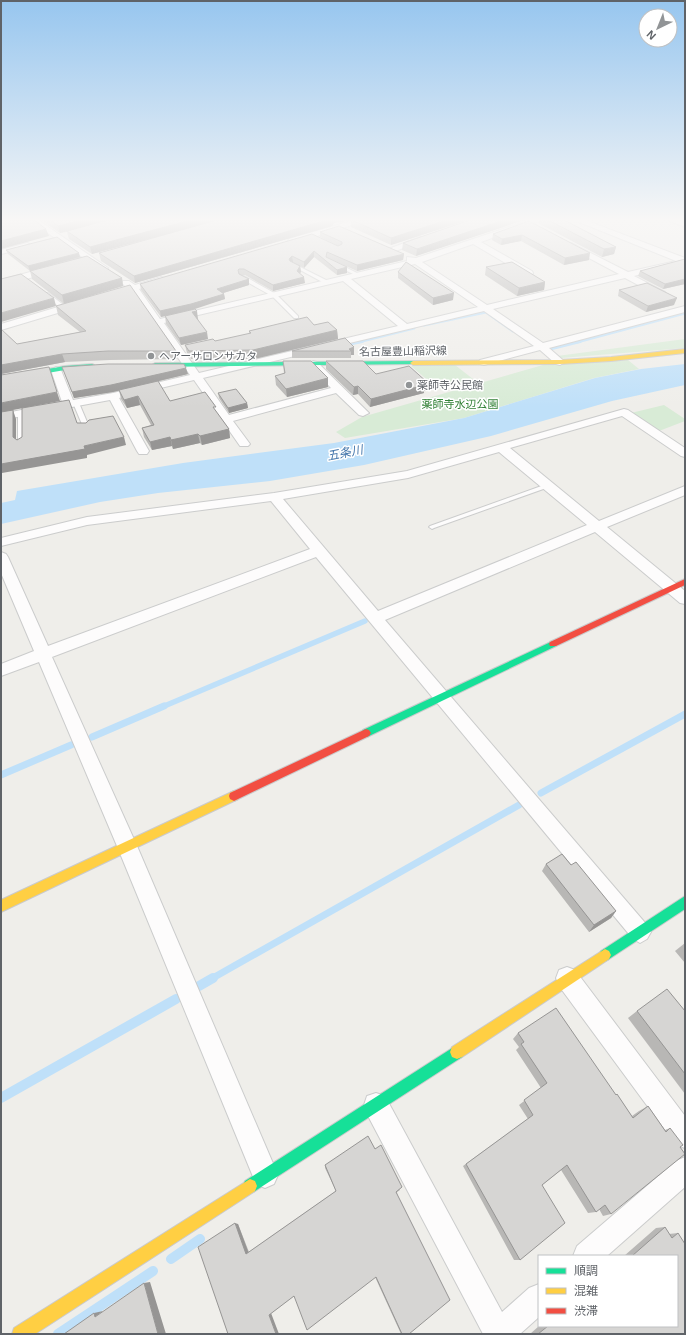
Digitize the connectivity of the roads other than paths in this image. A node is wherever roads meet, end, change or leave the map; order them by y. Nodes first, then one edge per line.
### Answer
1 (125, 282) edge
2 (153, 282) edge
3 (251, 282) edge
4 (351, 282) edge
5 (447, 282) edge
6 (545, 282) edge
7 (595, 282) edge
8 (640, 282) edge
9 (328, 283) edge
10 (134, 288) junction
11 (42, 290) edge
12 (559, 291) junction
13 (274, 295) junction
14 (106, 296) edge
15 (85, 302) edge
16 (680, 304) edge
17 (64, 308) junction
18 (484, 308) junction
19 (296, 317) dead end
20 (158, 322) junction
21 (1, 327) edge
22 (405, 327) junction
23 (542, 347) junction
24 (685, 351) edge
25 (484, 362) junction
26 (560, 362) junction
27 (187, 364) junction
28 (313, 364) junction
29 (104, 365) edge
30 (149, 365) edge
31 (248, 365) junction
32 (56, 370) junction
33 (197, 376) junction
34 (1, 379) edge
35 (339, 389) junction
36 (113, 396) junction
37 (72, 404) junction
38 (363, 413) dead end
39 (21, 414) junction
40 (1, 417) edge
41 (227, 419) junction
42 (87, 428) edge
43 (244, 444) dead end
44 (21, 446) edge
45 (502, 448) junction
46 (143, 451) dead end
47 (685, 453) edge
48 (547, 486) junction
49 (685, 490) edge
50 (274, 496) junction
51 (596, 526) junction
52 (432, 527) dead end
53 (1, 542) edge
54 (318, 551) junction
55 (1, 558) edge
56 (678, 585) edge
57 (685, 599) edge
58 (375, 618) junction
59 (42, 654) junction
60 (1, 670) edge
61 (441, 697) junction
62 (127, 846) junction
63 (685, 902) edge
64 (1, 906) edge
65 (640, 932) junction
66 (567, 978) junction
67 (376, 1105) junction
68 (685, 1136) edge
69 (685, 1170) edge
70 (265, 1175) junction
71 (588, 1255) edge
72 (538, 1299) edge
73 (20, 1334) edge
74 (498, 1334) edge

1 - 10 street
2 - 10 street
3 - 13 lane
4 - 22 street
5 - 18 street
6 - 12 street
7 - 12 street
8 - 16 street
9 - 13 street
10 - 14 street
10 - 20 street
11 - 17 lane
12 - 18 street
13 - 19 lane
13 - 20 street
15 - 17 street
16 - 23 street
17 - 21 street
18 - 22 street
18 - 23 street
20 - 27 street
22 - 31 street
23 - 25 street
23 - 26 street
24 - 26 street, 名古屋豊山稲沢線
25 - 26 street, 名古屋豊山稲沢線
25 - 28 street, 名古屋豊山稲沢線
27 - 30 street, 名古屋豊山稲沢線
27 - 31 street, 名古屋豊山稲沢線
27 - 33 street
28 - 31 street, 名古屋豊山稲沢線
28 - 35 street
29 - 32 street
31 - 33 street
32 - 34 street
32 - 37 street
33 - 36 street
33 - 41 street
35 - 38 street
35 - 41 street
36 - 37 street
36 - 46 street
37 - 39 street
37 - 42 lane
39 - 40 street
39 - 44 lane
41 - 43 street
45 - 47 street
45 - 48 street
45 - 50 street
48 - 51 street
48 - 52 lane
49 - 51 street
50 - 53 street
50 - 54 street
51 - 56 street
51 - 58 street
54 - 58 street
54 - 59 street
55 - 59 street
56 - 57 street
56 - 61 street
58 - 61 street
59 - 60 street
59 - 62 street
61 - 62 street
61 - 65 street
62 - 64 street
62 - 70 street
63 - 65 street
65 - 66 street
66 - 67 street
66 - 68 street
67 - 70 street
67 - 74 street
69 - 71 street
70 - 73 street
72 - 74 street

